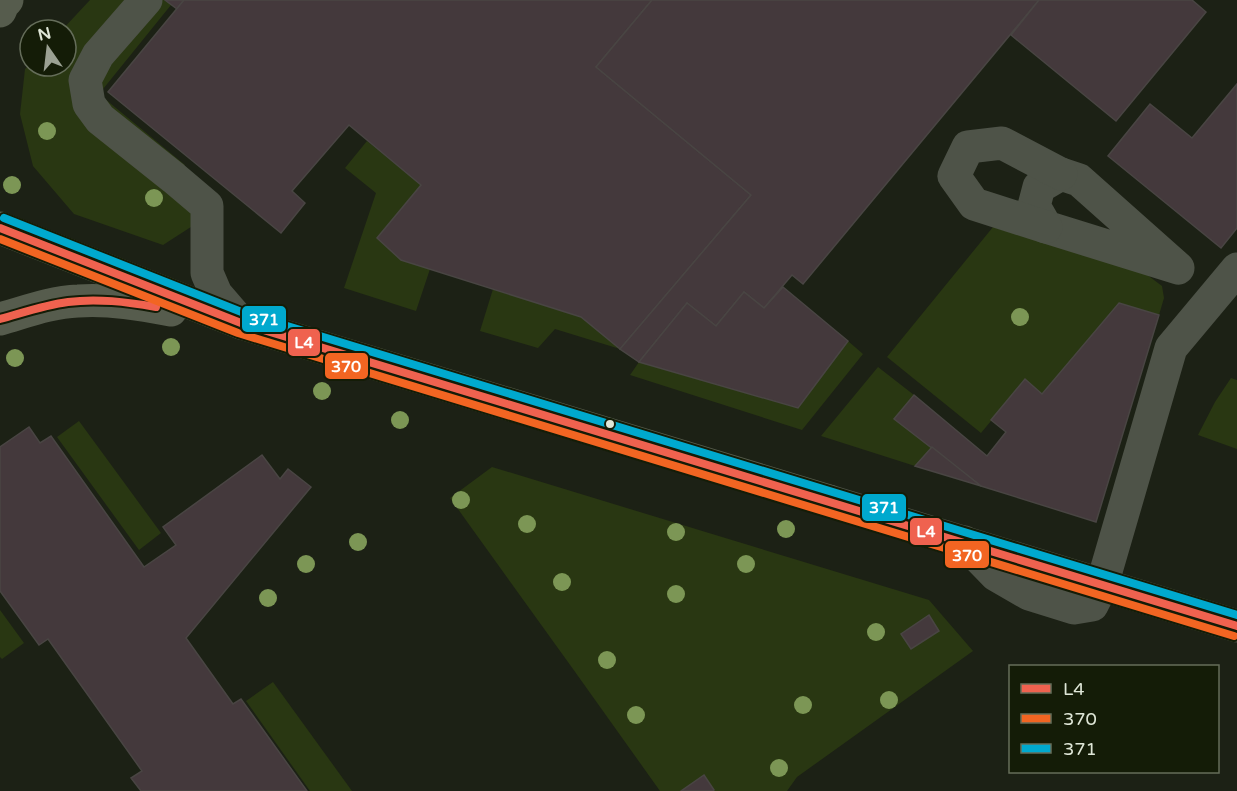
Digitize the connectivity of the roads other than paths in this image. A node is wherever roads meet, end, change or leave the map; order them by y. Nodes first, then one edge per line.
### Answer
1 (7, 0) edge
2 (146, 0) edge
3 (0, 11) edge
4 (1061, 174) junction
5 (1046, 227) junction
6 (0, 228) edge
7 (1178, 268) junction
8 (1237, 269) edge
9 (0, 319) edge
10 (241, 322) junction
11 (1171, 348) junction
12 (829, 501) joint
13 (1102, 585) junction
14 (1237, 626) edge

1 - 3 main road
2 - 10 lane
4 - 5 lane
4 - 5 lane
4 - 7 lane
5 - 7 lane
6 - 10 main road
7 - 11 lane
8 - 11 lane
9 - 10 main road
10 - 12 main road
11 - 13 lane
12 - 13 lane
13 - 14 lane

